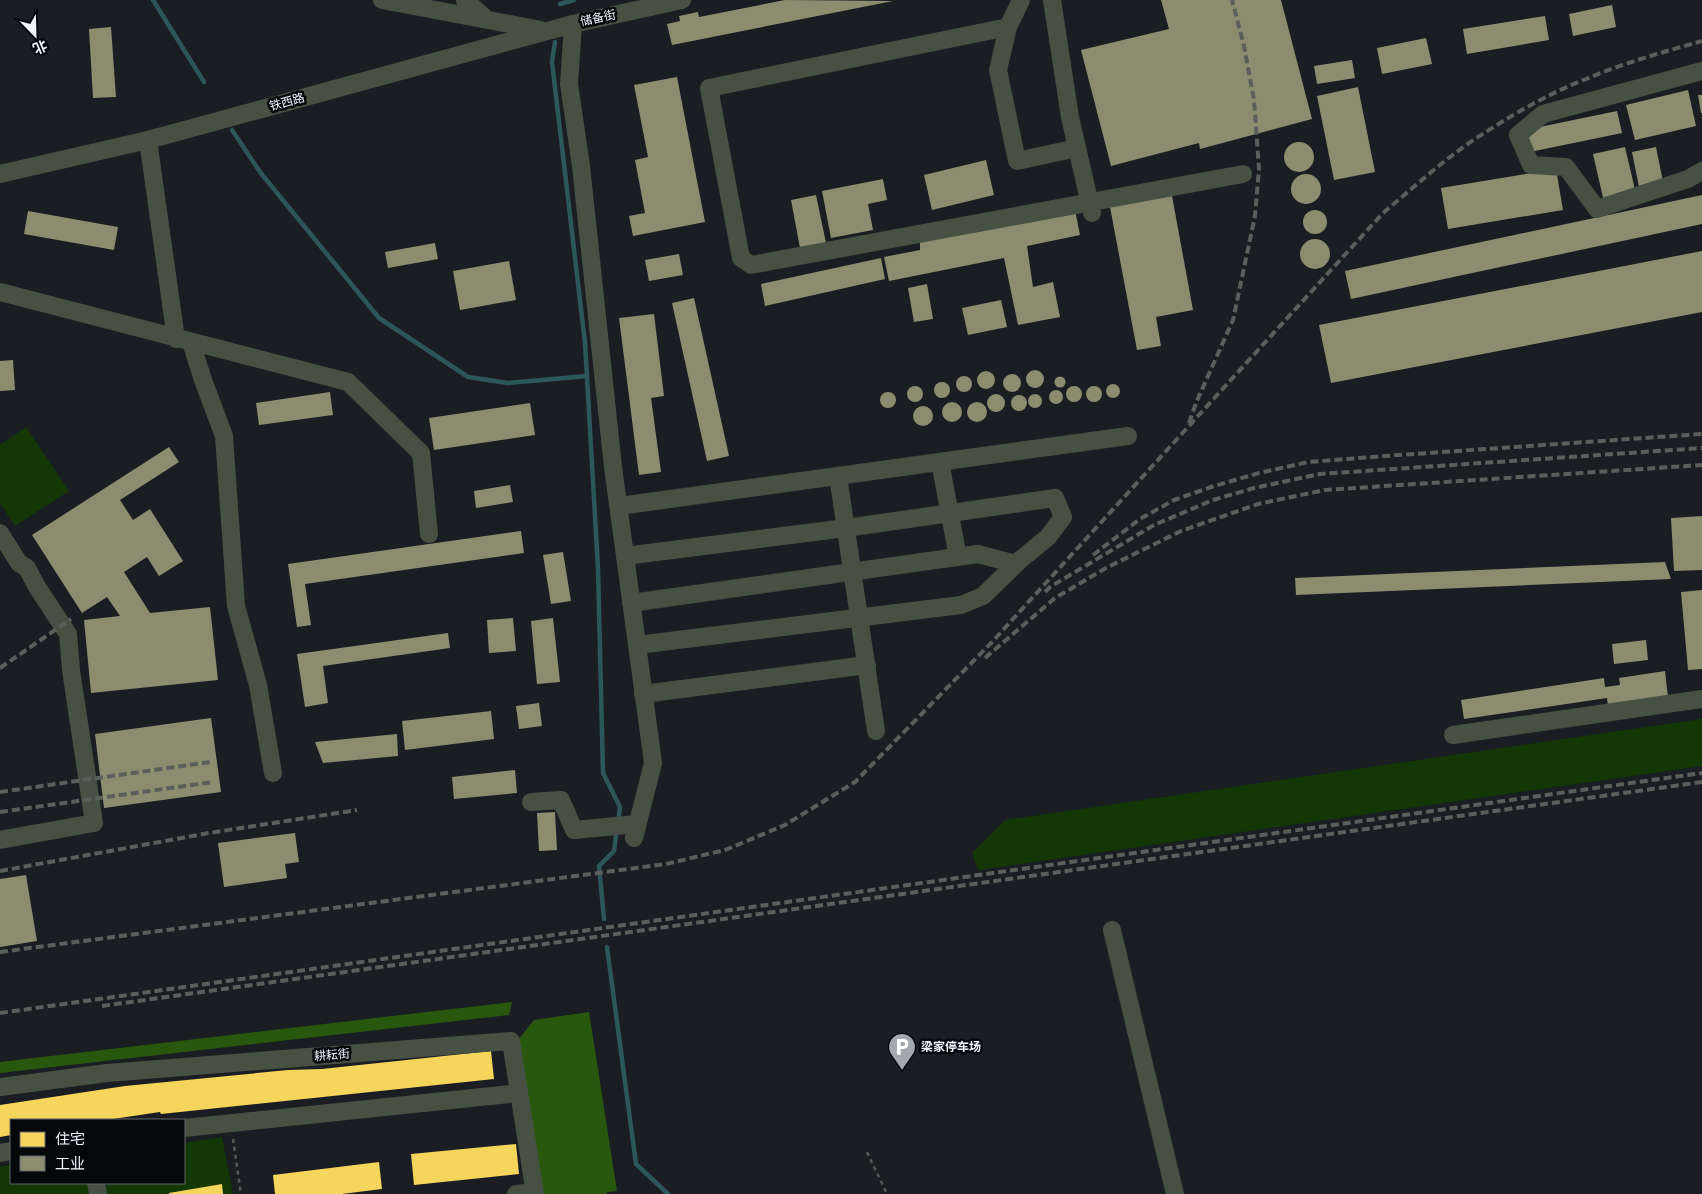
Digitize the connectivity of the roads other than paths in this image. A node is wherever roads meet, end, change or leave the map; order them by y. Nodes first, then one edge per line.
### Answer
1 (382, 0) edge
2 (465, 0) edge
3 (682, 0) edge
4 (1021, 0) edge
5 (1052, 0) edge
6 (486, 20) junction
7 (573, 24) junction
8 (1008, 27) junction
9 (547, 31) junction
10 (1702, 71) edge
11 (148, 140) junction
12 (1077, 148) junction
13 (1702, 171) edge
14 (0, 174) edge
15 (1244, 174) dead end
16 (1091, 208) junction
17 (0, 292) edge
18 (184, 341) junction
19 (1128, 436) dead end
20 (940, 462) junction
21 (838, 476) junction
22 (618, 506) junction
23 (950, 513) junction
24 (846, 528) junction
25 (0, 533) edge
26 (429, 534) dead end
27 (625, 556) junction
28 (958, 557) junction
29 (1016, 564) junction
30 (853, 572) junction
31 (631, 603) junction
32 (860, 618) junction
33 (637, 645) junction
34 (867, 665) junction
35 (643, 694) junction
36 (1702, 699) edge
37 (876, 730) dead end
38 (1453, 735) dead end
39 (273, 773) dead end
40 (530, 802) dead end
41 (0, 840) edge
42 (1112, 930) dead end
43 (0, 1087) edge
44 (519, 1093) junction
45 (185, 1128) edge
46 (534, 1193) edge
47 (516, 1194) edge
48 (1175, 1194) edge

1 - 6 street
2 - 6 street
3 - 7 street, 储备街
4 - 8 street
5 - 12 street
6 - 9 street
7 - 9 street, 铁西路
7 - 22 street
8 - 12 street
8 - 16 street
9 - 11 street, 铁西路
10 - 13 street
11 - 14 street, 铁西路
11 - 18 street
12 - 16 street
15 - 16 street
17 - 18 street
18 - 26 street
18 - 39 street
19 - 20 street
20 - 21 street
20 - 23 street
21 - 22 street
21 - 24 street
22 - 27 street
23 - 24 street
23 - 28 street
23 - 29 street
24 - 27 street
24 - 30 street
25 - 41 street
27 - 31 street
28 - 29 street
28 - 30 street
29 - 32 street
30 - 31 street
30 - 32 street
31 - 33 street
32 - 33 street
32 - 34 street
33 - 35 street
34 - 35 street
34 - 37 street
35 - 40 street
36 - 38 street
42 - 48 street
43 - 44 street, 耕耘街
44 - 45 street
44 - 46 street, 耕耘街
46 - 47 street

